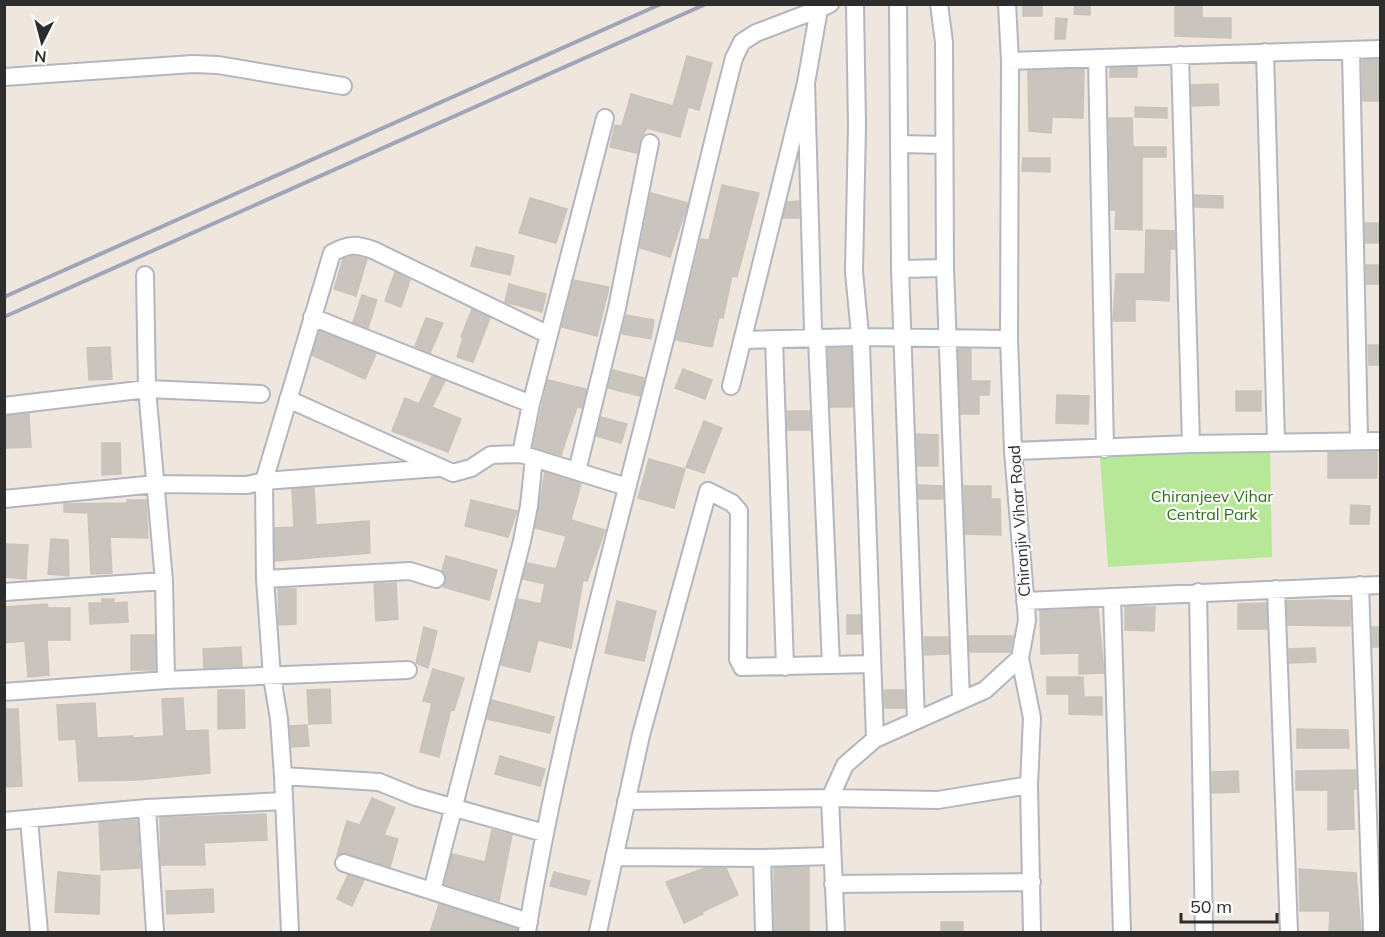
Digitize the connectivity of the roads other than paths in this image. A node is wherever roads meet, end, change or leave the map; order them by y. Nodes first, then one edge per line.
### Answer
1 (855, 4) edge
2 (898, 4) edge
3 (939, 4) edge
4 (1007, 4) edge
5 (825, 7) edge
6 (1380, 49) edge
7 (1352, 50) junction
8 (1265, 52) junction
9 (1180, 55) junction
10 (1097, 58) junction
11 (1010, 61) junction
12 (4, 77) edge
13 (806, 83) junction
14 (343, 86) dead end
15 (605, 118) dead end
16 (651, 143) dead end
17 (900, 144) junction
18 (944, 145) junction
19 (945, 268) junction
20 (900, 269) junction
21 (145, 275) dead end
22 (312, 317) junction
23 (549, 335) junction
24 (860, 337) junction
25 (904, 337) junction
26 (948, 337) junction
27 (774, 339) junction
28 (817, 339) junction
29 (1009, 339) junction
30 (744, 340) junction
31 (731, 386) dead end
32 (147, 389) junction
33 (261, 394) dead end
34 (288, 399) junction
35 (531, 404) junction
36 (4, 406) edge
37 (1359, 441) junction
38 (1380, 441) edge
39 (1276, 442) junction
40 (1191, 444) junction
41 (1105, 449) junction
42 (1013, 451) junction
43 (527, 456) junction
44 (438, 468) junction
45 (577, 471) junction
46 (264, 481) junction
47 (156, 484) junction
48 (627, 487) junction
49 (4, 499) edge
50 (265, 579) junction
51 (436, 579) dead end
52 (164, 581) junction
53 (1360, 585) junction
54 (1380, 585) edge
55 (1276, 589) junction
56 (4, 592) edge
57 (1197, 592) junction
58 (1112, 597) junction
59 (1025, 601) junction
60 (1020, 658) junction
61 (872, 664) junction
62 (831, 665) junction
63 (786, 667) junction
64 (408, 670) dead end
65 (272, 677) junction
66 (166, 680) junction
67 (4, 692) edge
68 (961, 700) junction
69 (916, 720) junction
70 (875, 739) junction
71 (283, 776) junction
72 (1029, 785) junction
73 (830, 798) junction
74 (284, 801) junction
75 (626, 801) junction
76 (147, 808) junction
77 (455, 808) junction
78 (28, 820) junction
79 (4, 821) edge
80 (544, 832) junction
81 (831, 856) junction
82 (614, 857) junction
83 (762, 858) junction
84 (344, 862) dead end
85 (1032, 882) junction
86 (833, 884) junction
87 (432, 891) junction
88 (528, 927) edge
89 (39, 933) edge
90 (155, 933) edge
91 (290, 933) edge
92 (598, 933) edge
93 (764, 933) edge
94 (836, 933) edge
95 (1032, 933) edge
96 (1122, 933) edge
97 (1204, 933) edge
98 (1289, 933) edge
99 (1372, 933) edge

1 - 24 street
2 - 17 street
3 - 18 street
4 - 11 street, Chiranjiv Vihar Road
5 - 13 street
5 - 48 street
6 - 7 street
7 - 8 street
7 - 37 street
8 - 9 street
8 - 39 street
9 - 10 street
9 - 40 street
10 - 11 street
10 - 41 street
11 - 29 street, Chiranjiv Vihar Road
12 - 14 street
13 - 28 street
13 - 30 street
15 - 23 street
16 - 45 street
17 - 18 street
17 - 20 street
18 - 19 street
19 - 20 street
19 - 26 street
20 - 25 street
21 - 32 street
22 - 23 street
22 - 34 street
22 - 35 street
23 - 35 street
24 - 25 street
24 - 28 street
24 - 61 street
25 - 26 street
25 - 69 street
26 - 29 street
26 - 68 street
27 - 28 street
27 - 30 street
27 - 63 street
28 - 62 street
29 - 42 street, Chiranjiv Vihar Road
30 - 31 street
32 - 33 street
32 - 36 street
32 - 47 street
34 - 44 street
34 - 46 street
35 - 43 street
37 - 38 street
37 - 39 street
39 - 40 street
40 - 41 street
41 - 42 street
42 - 59 street, Chiranjiv Vihar Road
43 - 44 street
43 - 45 street
43 - 77 street
44 - 46 street
45 - 48 street
46 - 47 street
46 - 50 street
47 - 49 street
47 - 52 street
48 - 80 street
50 - 51 street
50 - 65 street
52 - 56 street
52 - 66 street
53 - 54 street
53 - 55 street
53 - 99 street
55 - 57 street
55 - 98 street
57 - 58 street
57 - 97 street
58 - 59 street
58 - 96 street
59 - 60 street, Chiranjiv Vihar Road
60 - 68 street
60 - 72 street
61 - 62 street
61 - 70 street
62 - 63 street
63 - 75 street
64 - 65 street
65 - 66 street
65 - 71 street
66 - 67 street
68 - 69 street
69 - 70 street
70 - 73 street
71 - 74 street
71 - 77 street
72 - 73 street
72 - 85 street
73 - 75 street
73 - 81 street
74 - 76 street
74 - 91 street
75 - 82 street
76 - 78 street
76 - 90 street
77 - 80 street
77 - 87 street
78 - 79 street
78 - 89 street
80 - 88 street
81 - 83 street
81 - 86 street
82 - 83 street
82 - 92 street
83 - 93 street
84 - 87 street
85 - 86 street
85 - 95 street
86 - 94 street
87 - 88 street

